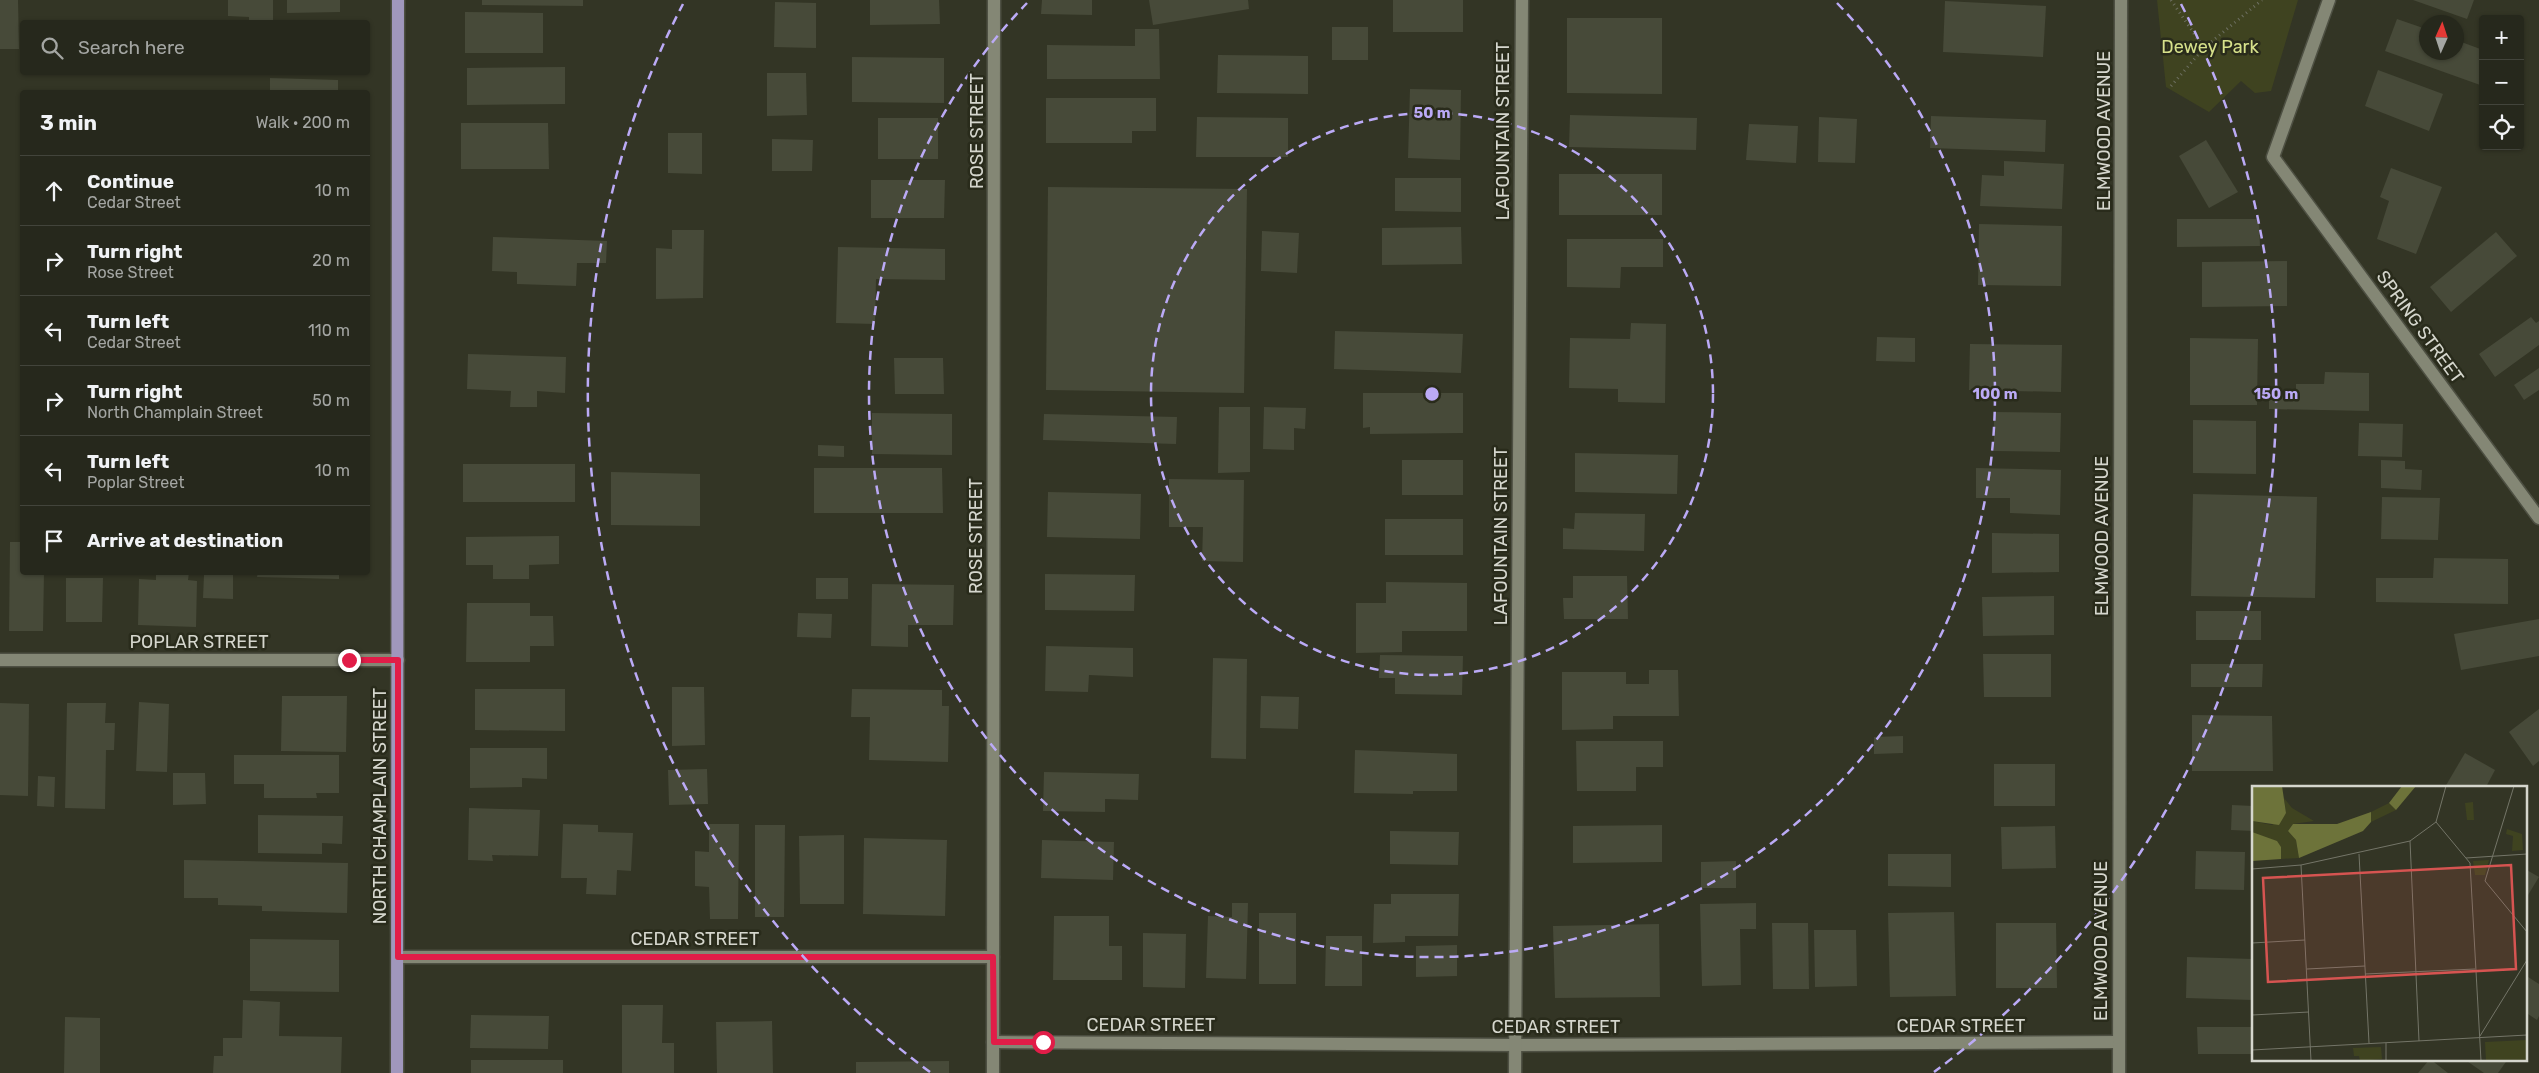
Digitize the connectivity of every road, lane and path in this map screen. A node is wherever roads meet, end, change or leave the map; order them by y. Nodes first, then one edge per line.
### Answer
1 (398, 0) edge
2 (994, 0) edge
3 (1522, 0) edge
4 (2122, 0) edge
5 (2171, 0) edge
6 (2262, 0) edge
7 (2329, 0) edge
8 (2204, 48) junction
9 (2171, 86) dead end
10 (2539, 518) edge
11 (0, 660) edge
12 (398, 660) junction
13 (398, 957) junction
14 (993, 957) junction
15 (994, 1042) junction
16 (2118, 1042) junction
17 (1515, 1045) junction
18 (398, 1073) edge
19 (993, 1073) edge
20 (1516, 1073) edge
21 (2119, 1073) edge

1 - 12 main road, NORTH CHAMPLAIN STREET
2 - 14 street, ROSE STREET
3 - 17 street, LAFOUNTAIN STREET
4 - 16 street, ELMWOOD AVENUE
5 - 8 path
6 - 8 path
7 - 10 street, SPRING STREET
8 - 9 path
11 - 12 street, POPLAR STREET
12 - 13 main road, NORTH CHAMPLAIN STREET
13 - 14 street, CEDAR STREET
13 - 18 main road, NORTH CHAMPLAIN STREET
14 - 15 street, ROSE STREET
15 - 17 street, CEDAR STREET
15 - 19 street, ROSE STREET
16 - 17 street, CEDAR STREET
16 - 21 street, ELMWOOD AVENUE
17 - 20 street, LAFOUNTAIN STREET

